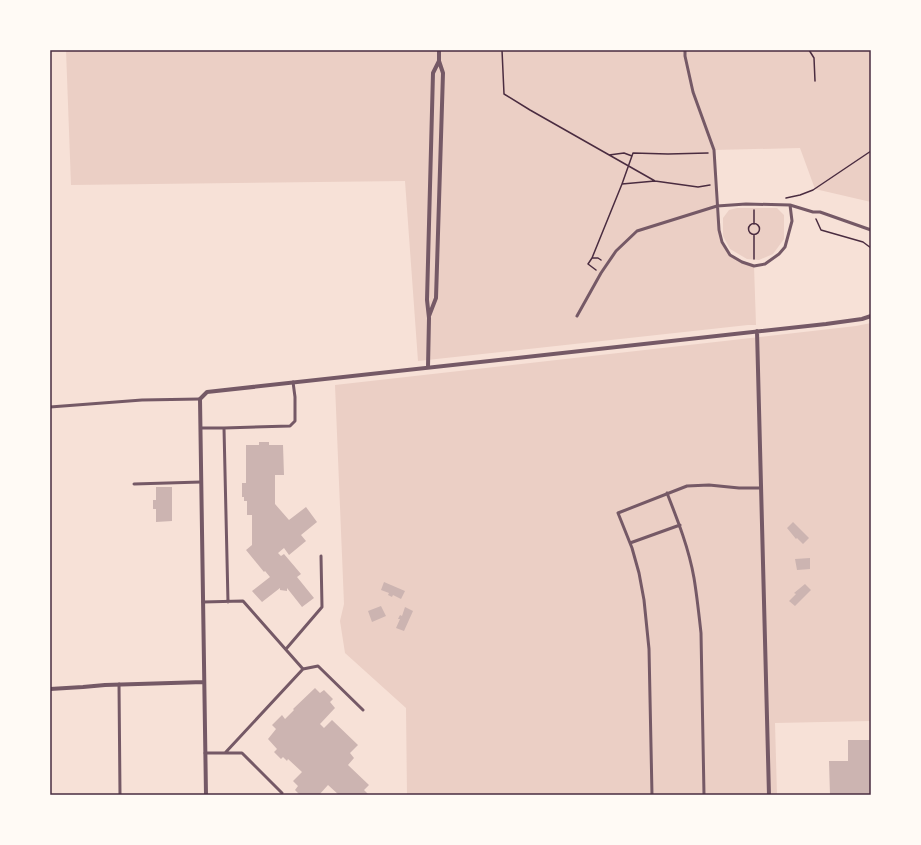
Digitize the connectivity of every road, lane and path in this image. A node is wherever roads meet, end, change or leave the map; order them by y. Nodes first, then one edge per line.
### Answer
1 (439, 50) edge
2 (502, 50) edge
3 (685, 50) edge
4 (809, 50) edge
5 (439, 61) junction
6 (815, 82) dead end
7 (871, 151) edge
8 (714, 153) junction
9 (608, 155) junction
10 (632, 156) junction
11 (629, 167) junction
12 (655, 181) junction
13 (622, 184) junction
14 (717, 184) junction
15 (780, 199) dead end
16 (790, 205) junction
17 (717, 206) junction
18 (754, 210) dead end
19 (813, 212) junction
20 (754, 224) junction
21 (871, 230) edge
22 (754, 235) junction
23 (871, 248) edge
24 (592, 258) junction
25 (608, 264) junction
26 (754, 266) junction
27 (601, 273) junction
28 (577, 316) dead end
29 (871, 316) edge
30 (429, 318) junction
31 (757, 331) junction
32 (428, 367) junction
33 (293, 382) junction
34 (200, 400) junction
35 (50, 407) edge
36 (200, 428) junction
37 (224, 428) junction
38 (201, 482) junction
39 (134, 484) dead end
40 (761, 488) junction
41 (666, 494) junction
42 (680, 525) junction
43 (630, 543) junction
44 (321, 556) dead end
45 (203, 602) junction
46 (228, 602) junction
47 (286, 649) junction
48 (304, 669) junction
49 (204, 682) junction
50 (119, 684) junction
51 (50, 689) edge
52 (363, 710) dead end
53 (205, 753) junction
54 (225, 753) junction
55 (282, 792) dead end
56 (120, 795) edge
57 (206, 795) edge
58 (652, 795) edge
59 (704, 795) edge
60 (769, 795) edge

1 - 5 street
2 - 9 path
3 - 8 lane
4 - 6 path
5 - 30 street
5 - 30 street
7 - 15 path
8 - 10 path
8 - 14 lane
9 - 10 path
9 - 11 path
10 - 11 path
11 - 12 path
11 - 13 path
12 - 13 path
12 - 14 path
13 - 24 path
14 - 17 lane
16 - 17 lane
16 - 19 lane
16 - 26 lane
17 - 25 lane
17 - 26 lane
18 - 20 path
19 - 21 lane
19 - 23 path
20 - 22 path
20 - 22 path
22 - 26 path
24 - 25 path
24 - 27 path
25 - 27 lane
27 - 28 lane
29 - 31 street
30 - 32 street
31 - 32 street
31 - 40 street
32 - 33 street
33 - 34 street
33 - 37 lane
34 - 35 lane
34 - 36 street
36 - 37 lane
36 - 38 street
37 - 46 lane
38 - 39 lane
38 - 45 street
40 - 41 lane
40 - 60 street
41 - 42 lane
41 - 43 lane
42 - 43 lane
42 - 59 lane
43 - 58 lane
44 - 47 lane
45 - 46 lane
45 - 49 street
46 - 47 lane
47 - 48 lane
48 - 52 lane
48 - 54 lane
49 - 50 street
49 - 53 street
50 - 51 street
50 - 56 lane
53 - 54 lane
53 - 57 street
54 - 55 lane

